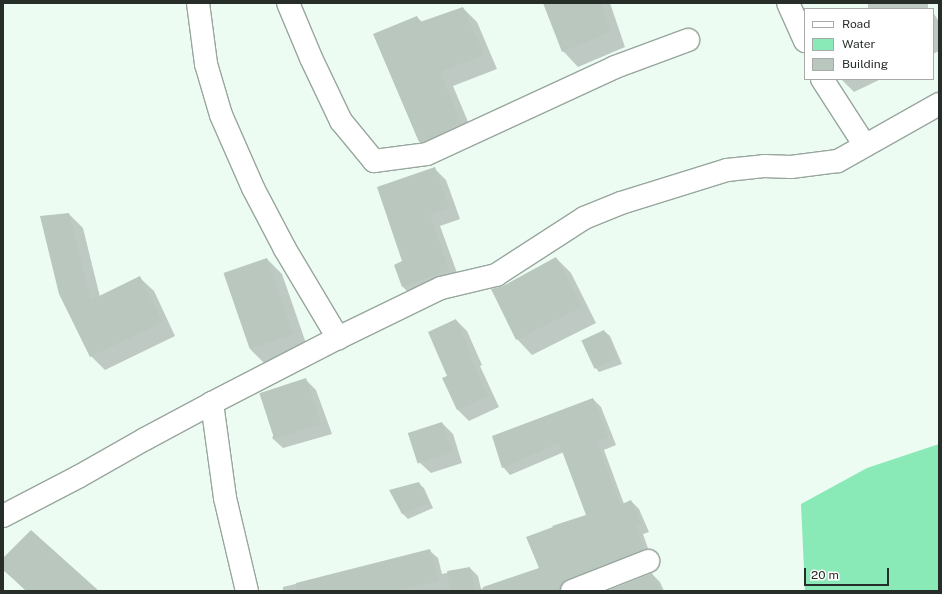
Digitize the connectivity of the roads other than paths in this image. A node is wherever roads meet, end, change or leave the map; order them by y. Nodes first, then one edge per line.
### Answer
1 (198, 3) edge
2 (288, 3) edge
3 (788, 3) edge
4 (804, 39) edge
5 (688, 40) dead end
6 (823, 80) edge
7 (939, 104) edge
8 (864, 144) junction
9 (338, 338) junction
10 (212, 403) junction
11 (3, 516) edge
12 (648, 561) dead end
13 (247, 591) edge
14 (572, 591) edge

1 - 9 street
2 - 5 street
3 - 4 street
6 - 8 street
7 - 8 street
8 - 9 street
9 - 10 street
10 - 11 street
10 - 13 street
12 - 14 street

